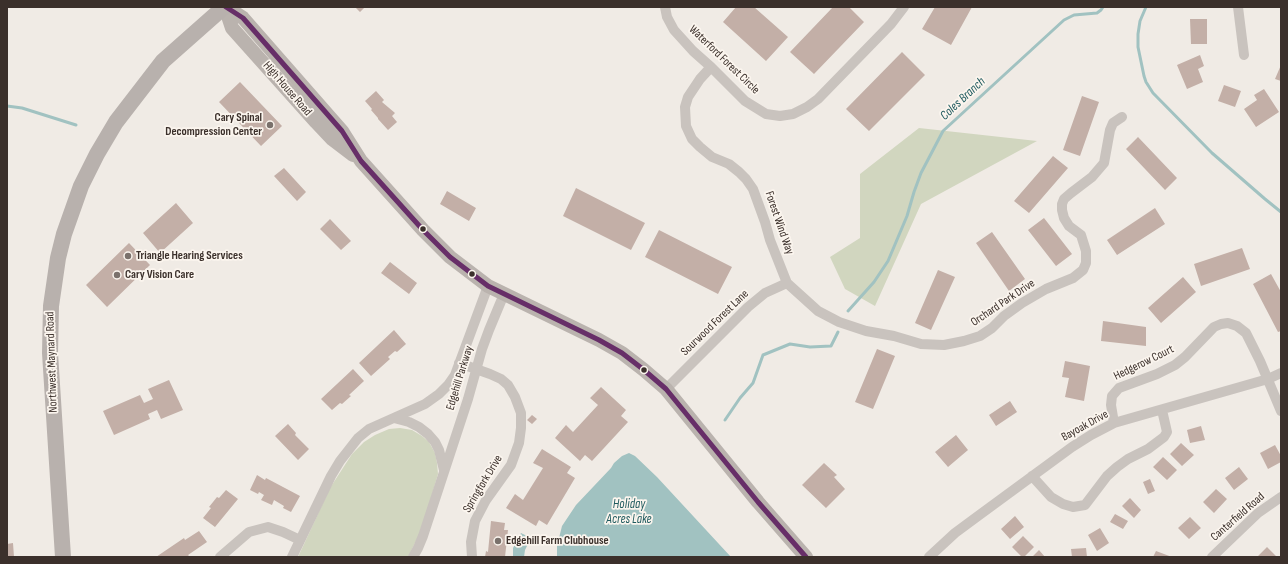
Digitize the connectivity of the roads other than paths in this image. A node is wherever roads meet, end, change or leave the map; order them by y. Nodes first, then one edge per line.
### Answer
1 (225, 7) edge
2 (665, 7) edge
3 (904, 7) edge
4 (1238, 7) edge
5 (1244, 55) dead end
6 (711, 67) junction
7 (1122, 117) dead end
8 (787, 283) junction
9 (488, 286) junction
10 (504, 294) junction
11 (459, 363) junction
12 (477, 369) junction
13 (1281, 373) edge
14 (1268, 379) junction
15 (666, 389) junction
16 (1162, 410) junction
17 (1281, 411) edge
18 (394, 418) junction
19 (1114, 423) junction
20 (444, 470) junction
21 (1032, 476) junction
22 (1281, 497) edge
23 (300, 540) junction
24 (63, 557) edge
25 (220, 557) edge
26 (292, 557) edge
27 (413, 557) edge
28 (472, 557) edge
29 (806, 557) edge
30 (929, 557) edge
31 (1212, 557) edge

1 - 9 main road, High House Road
1 - 24 main road, Northwest Maynard Road
2 - 6 street, Waterford Forest Circle
3 - 6 street, Waterford Forest Circle
4 - 5 street
6 - 8 street, Forest Wind Way
7 - 8 street, Orchard Park Drive
8 - 15 street, Sourwood Forest Lane
9 - 10 main road, High House Road
9 - 11 street, Edgehill Parkway
10 - 12 street, Edgehill Parkway
10 - 15 main road, High House Road
11 - 12 street, Springfork Drive
11 - 18 street, Edgehill Parkway
12 - 20 street, Edgehill Parkway
12 - 28 street, Springfork Drive
13 - 14 street, Bayoak Drive
14 - 16 street, Bayoak Drive
14 - 17 street, Hedgerow Court
14 - 19 street, Hedgerow Court
15 - 29 main road, High House Road
16 - 19 street, Bayoak Drive
16 - 21 street
18 - 20 street, Edgehill Parkway
18 - 23 street, Edgehill Parkway
19 - 21 street, Bayoak Drive
20 - 27 street, Edgehill Parkway
21 - 30 street, Bayoak Drive
22 - 31 street, Canterfield Road
23 - 25 street
23 - 26 street, Edgehill Parkway

